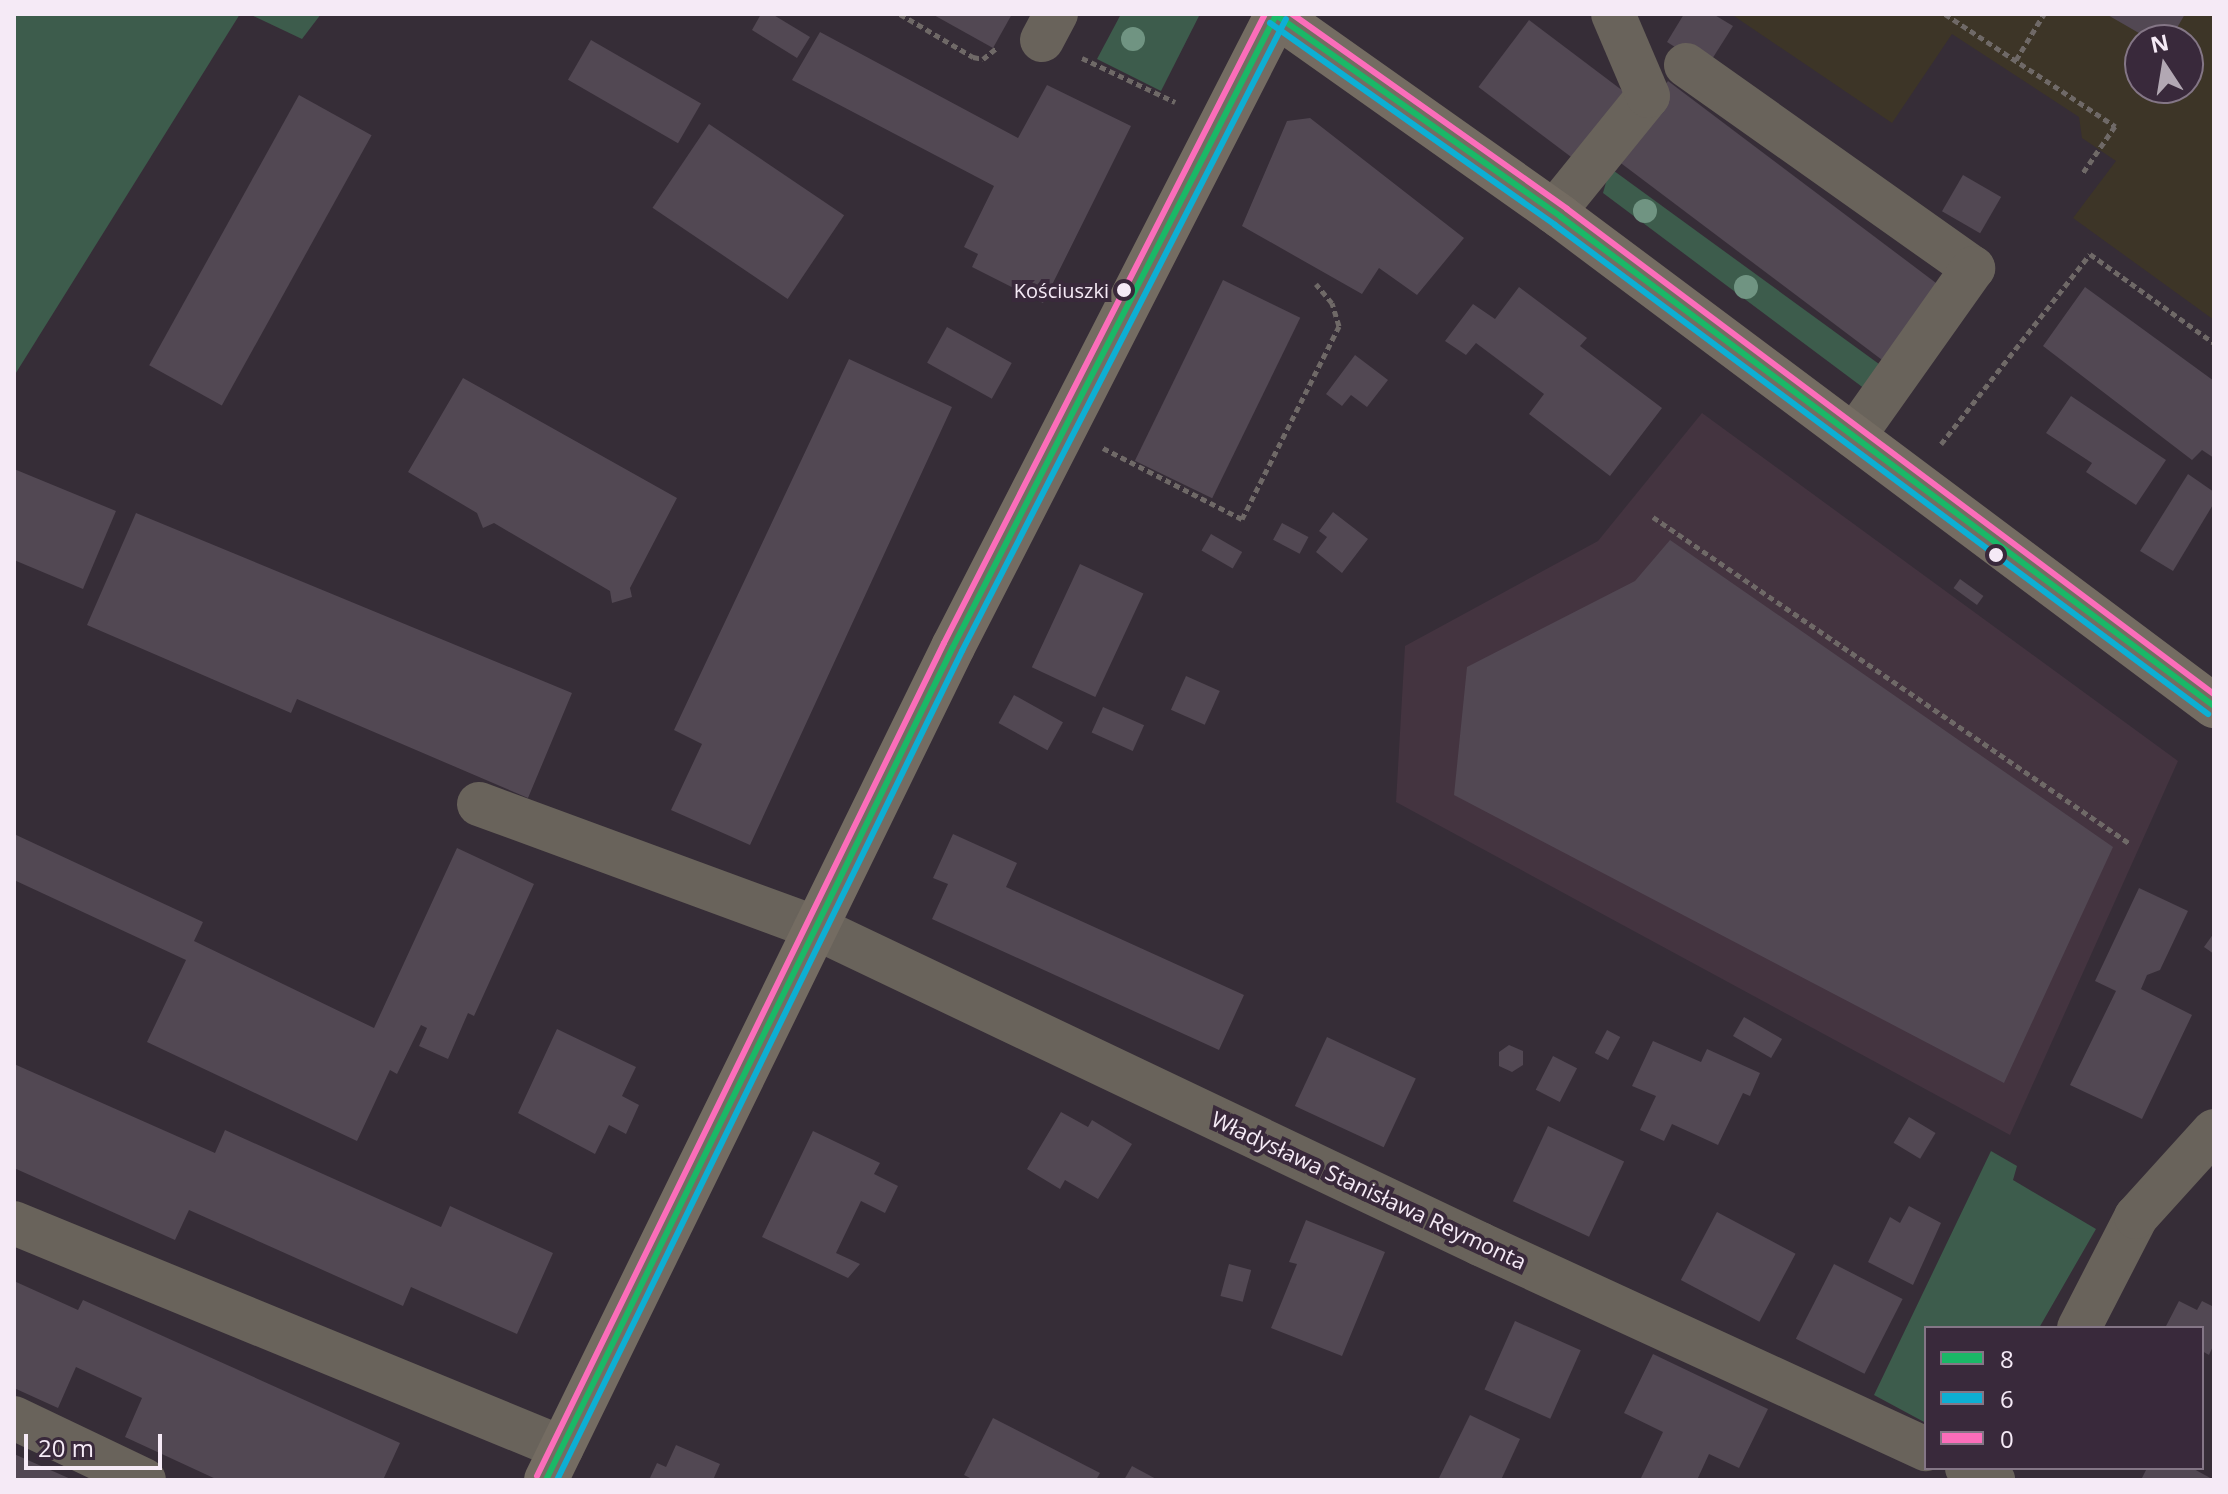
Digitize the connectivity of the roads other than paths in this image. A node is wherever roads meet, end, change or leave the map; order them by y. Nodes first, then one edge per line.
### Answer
1 (1277, 14) edge
2 (1613, 14) edge
3 (1686, 65) dead end
4 (1554, 212) junction
5 (1854, 436) junction
6 (2214, 706) edge
7 (479, 804) dead end
8 (814, 927) junction
9 (2214, 1131) edge
10 (14, 1223) edge
11 (2080, 1326) edge
12 (14, 1418) edge
13 (1924, 1448) edge
14 (554, 1464) edge
15 (1971, 1470) edge
16 (144, 1480) edge
17 (1993, 1480) edge

1 - 4 main road
1 - 8 main road
2 - 4 street
3 - 5 street
4 - 5 main road
5 - 6 main road
7 - 8 street, Władysława Stanisława Reymonta
8 - 13 street, Władysława Stanisława Reymonta
8 - 14 main road
9 - 11 street
10 - 14 street
12 - 16 street
15 - 17 street

